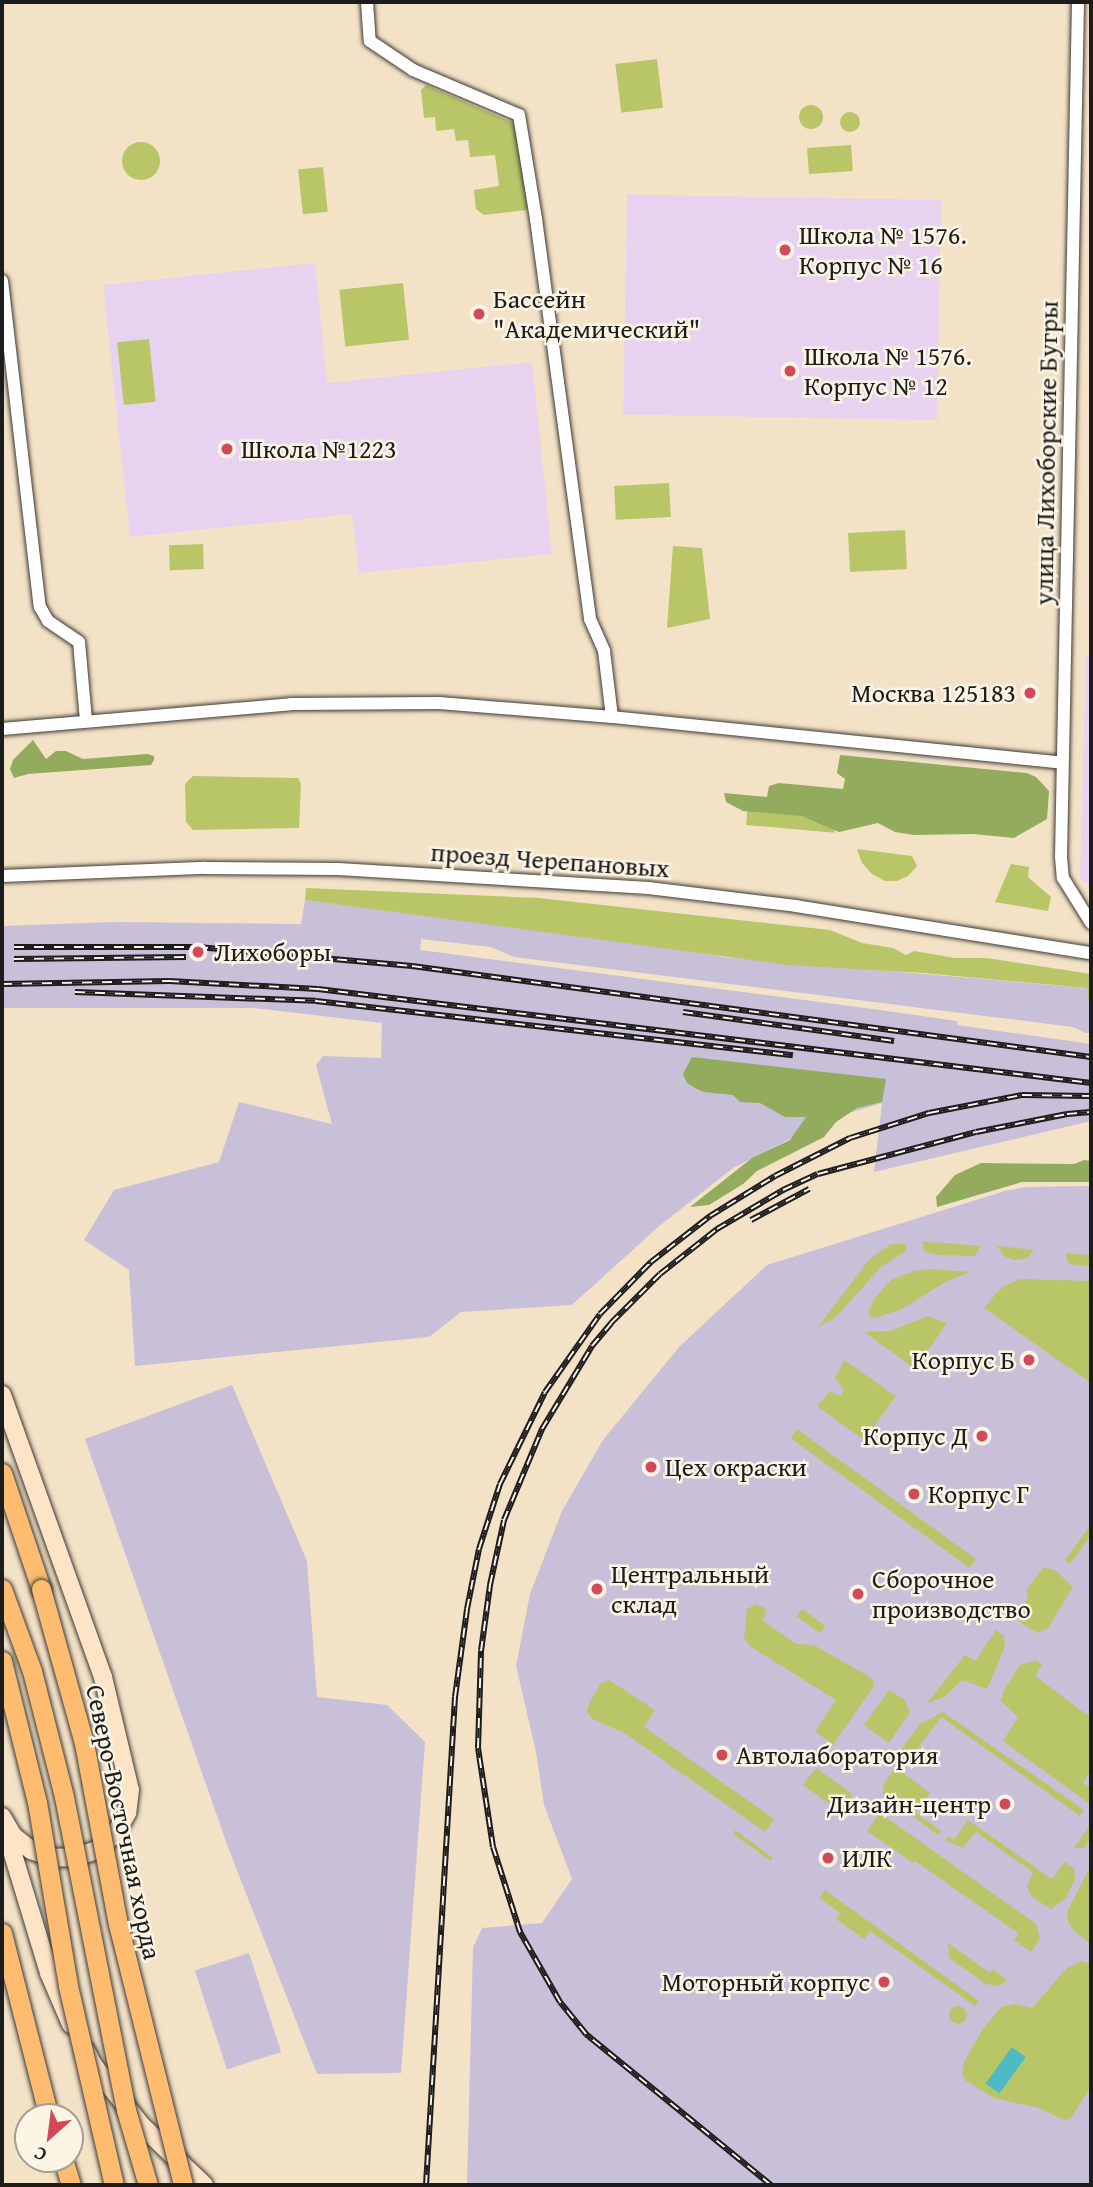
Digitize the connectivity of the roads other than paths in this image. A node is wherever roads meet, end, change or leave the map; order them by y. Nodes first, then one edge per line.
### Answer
1 (367, 2) edge
2 (1078, 2) edge
3 (2, 281) edge
4 (612, 717) junction
5 (86, 721) junction
6 (2, 729) edge
7 (1062, 763) junction
8 (2, 876) edge
9 (1077, 901) junction
10 (1091, 906) edge
11 (1091, 923) edge
12 (1091, 953) edge
13 (2, 1395) edge
14 (2, 1473) edge
15 (2, 1589) edge
16 (2, 1661) edge
17 (2, 1818) edge
18 (3, 1939) edge
19 (45, 2103) edge
20 (114, 2185) edge
21 (148, 2185) edge
22 (183, 2185) edge
23 (204, 2185) edge

1 - 4 street
2 - 7 street, улица Лихоборские Бугры
3 - 5 street
4 - 5 street
4 - 7 street
5 - 6 street
7 - 9 street, улица Лихоборские Бугры
8 - 12 street, проезд Черепановых
9 - 10 street
9 - 11 street, улица Лихоборские Бугры
13 - 17 street
14 - 22 main road, Северо-Восточная хорда, bridge
15 - 21 main road, Северо-Восточная хорда, bridge
16 - 20 main road, bridge
17 - 23 street
18 - 19 main road

